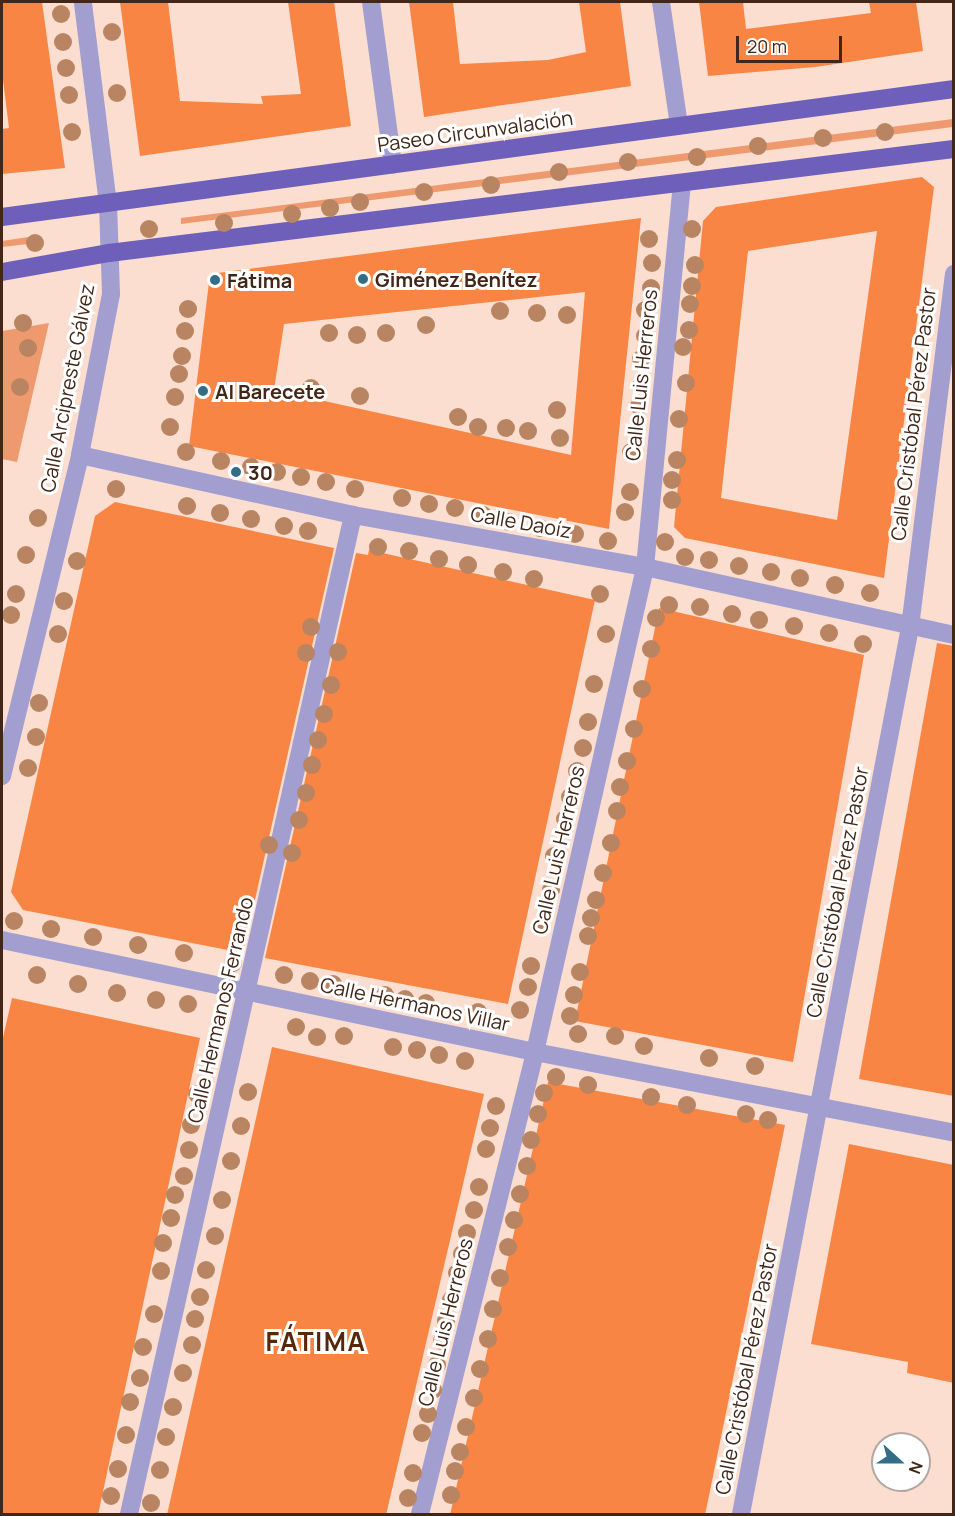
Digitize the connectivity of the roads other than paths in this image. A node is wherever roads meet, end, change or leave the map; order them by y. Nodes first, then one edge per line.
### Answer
1 (83, 2) edge
2 (371, 2) edge
3 (661, 2) edge
4 (954, 89) edge
5 (679, 126) junction
6 (954, 150) edge
7 (393, 165) junction
8 (682, 186) junction
9 (108, 204) junction
10 (2, 217) edge
11 (109, 253) junction
12 (2, 272) edge
13 (954, 274) edge
14 (80, 455) junction
15 (353, 515) junction
16 (645, 567) junction
17 (909, 627) junction
18 (954, 635) edge
19 (2, 776) edge
20 (2, 940) edge
21 (247, 992) junction
22 (536, 1052) junction
23 (820, 1109) junction
24 (954, 1133) edge
25 (129, 1515) edge
26 (420, 1515) edge
27 (741, 1515) edge

1 - 9 street, Calle Arcipreste Gálvez
2 - 7 street
3 - 5 street
4 - 5 main road, Paseo Circunvalación
5 - 7 main road, Paseo Circunvalación
6 - 8 main road
7 - 9 main road, Paseo Circunvalación
8 - 11 main road
8 - 16 street, Calle Luis Herreros
9 - 10 main road, Paseo Circunvalación
9 - 11 street, Calle Arcipreste Gálvez
11 - 12 main road
11 - 14 street, Calle Arcipreste Gálvez
13 - 17 street, Calle Cristóbal Pérez Pastor
14 - 15 street, Calle Daoíz
14 - 19 street, Calle Arcipreste Gálvez
15 - 16 street, Calle Daoíz
15 - 21 street, Calle Hermanos Ferrando
16 - 17 street, Calle Daoíz
16 - 22 street, Calle Luis Herreros
17 - 18 street, Calle Daoíz
17 - 23 street, Calle Cristóbal Pérez Pastor
20 - 21 street, Calle Hermanos Villar
21 - 22 street, Calle Hermanos Villar
21 - 25 street, Calle Hermanos Ferrando
22 - 23 street, Calle Hermanos Villar
22 - 26 street, Calle Luis Herreros
23 - 24 street, Calle Hermanos Villar
23 - 27 street, Calle Cristóbal Pérez Pastor

